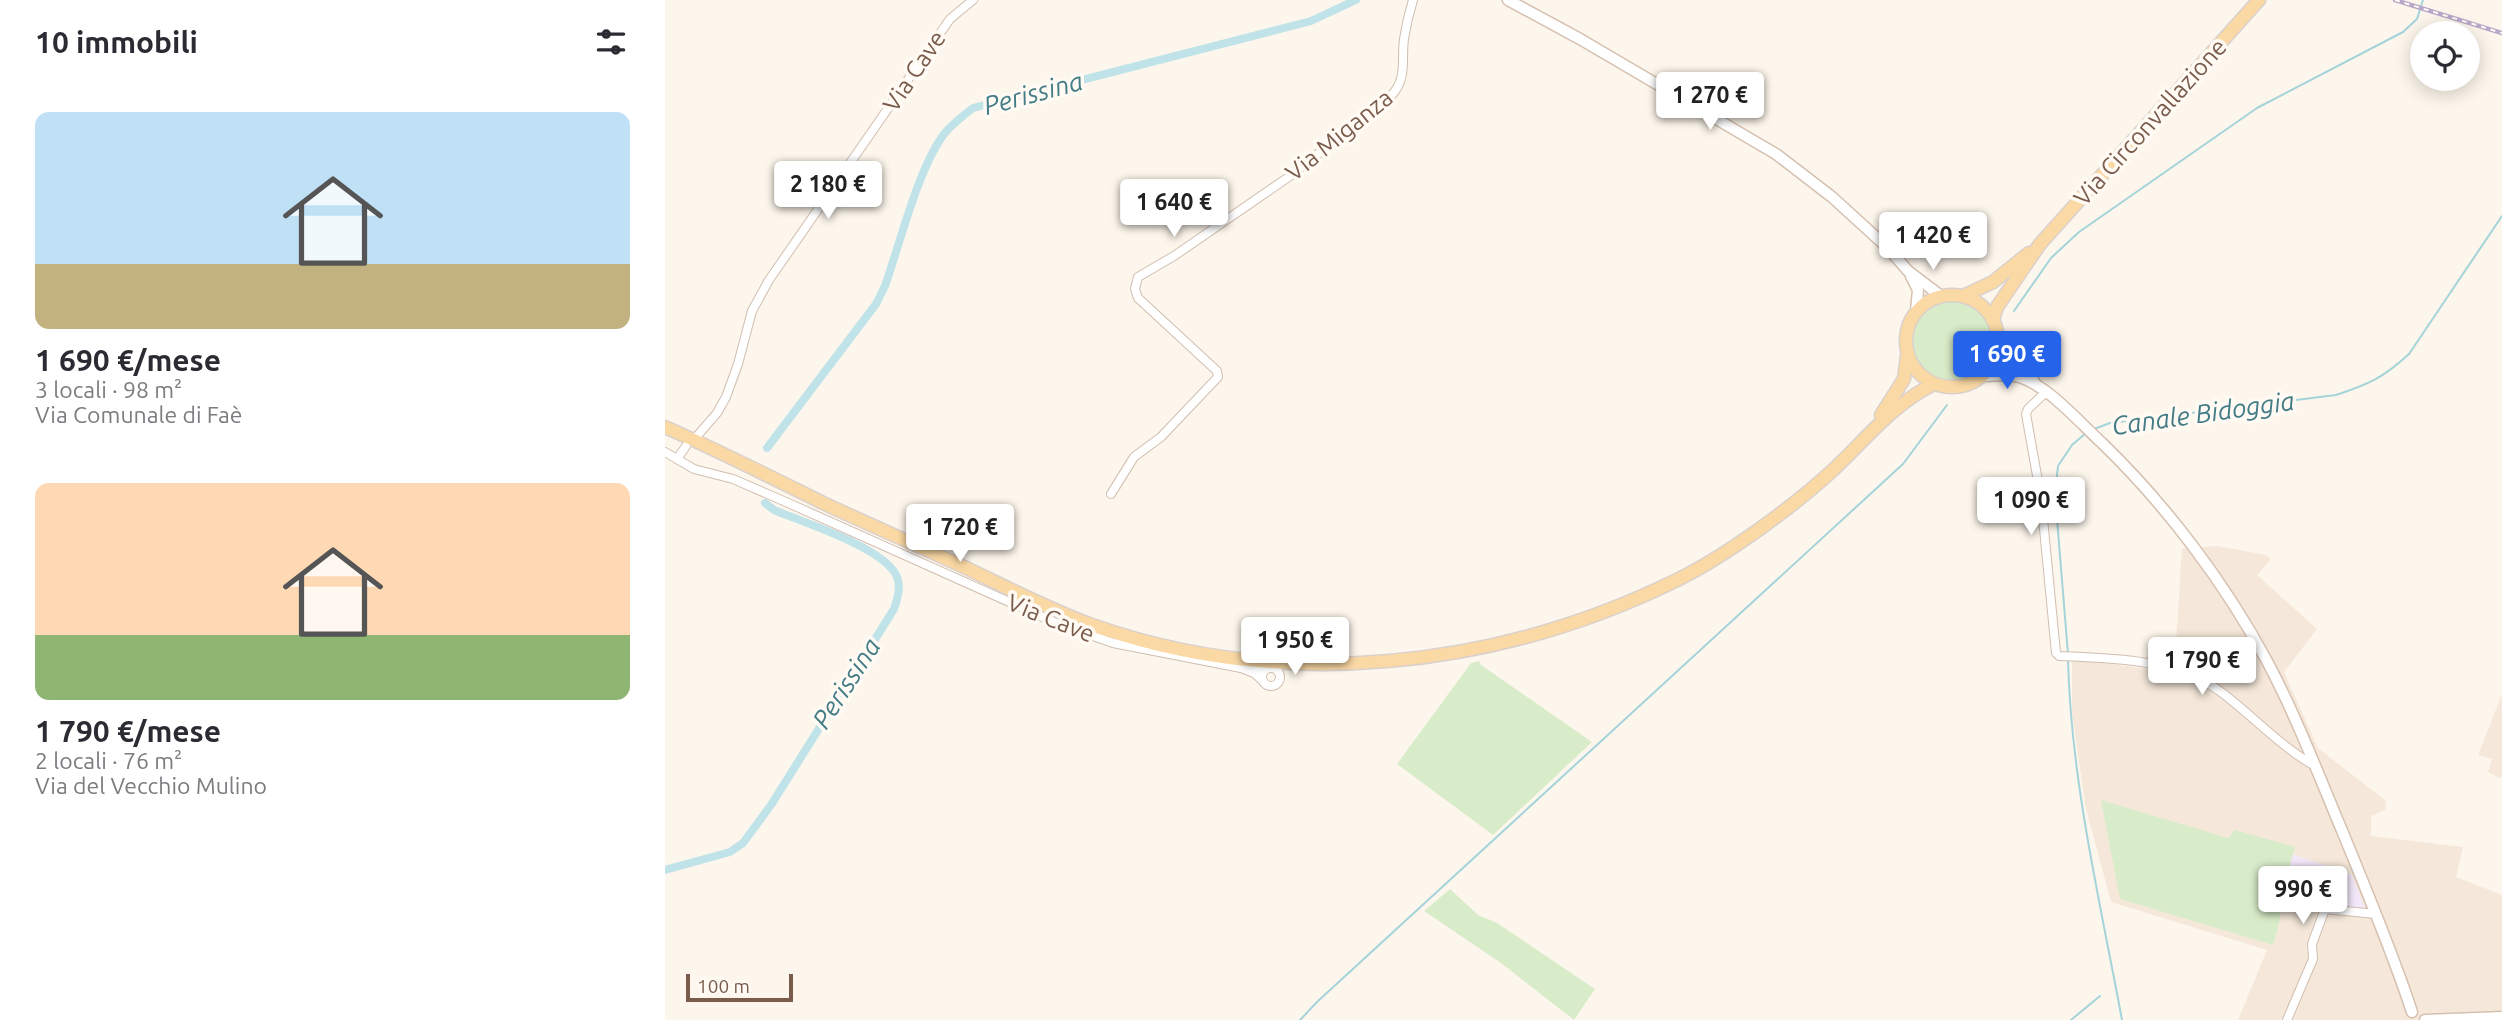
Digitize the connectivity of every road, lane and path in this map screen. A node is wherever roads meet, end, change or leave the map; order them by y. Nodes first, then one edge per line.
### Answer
1 (973, 0) edge
2 (1413, 0) edge
3 (1508, 0) edge
4 (2259, 0) edge
5 (2040, 244) junction
6 (1908, 271) junction
7 (1941, 296) junction
8 (1963, 296) junction
9 (1916, 311) junction
10 (1993, 320) junction
11 (1998, 346) junction
12 (1906, 354) junction
13 (1983, 376) junction
14 (1934, 384) junction
15 (2042, 389) junction
16 (665, 427) edge
17 (1867, 435) junction
18 (697, 436) dead end
19 (687, 446) dead end
20 (665, 452) edge
21 (677, 459) junction
22 (1111, 494) dead end
23 (1241, 668) junction
24 (1266, 668) junction
25 (1262, 680) junction
26 (2315, 765) junction
27 (2376, 914) junction
28 (2410, 1016) edge
29 (2502, 1017) edge
30 (2287, 1020) edge
31 (2423, 1020) edge

1 - 18 street, Via Cave
2 - 22 street, Via Miganza
3 - 6 street
4 - 5 main road, Via Circonvallazione
5 - 8 main road, Via Circonvallazione
5 - 10 main road, Via Circonvallazione
6 - 7 street
6 - 9 street
7 - 8 main road
7 - 9 main road
8 - 10 main road
9 - 12 main road
10 - 11 main road
11 - 13 main road
11 - 15 street
12 - 14 main road
12 - 17 main road
13 - 14 main road
13 - 15 street
14 - 17 main road
15 - 26 street
15 - 26 street
16 - 17 main road
19 - 21 street
20 - 21 street, Via Cave
21 - 23 street, Via Cave
23 - 24 street
23 - 25 street
24 - 25 street
24 - 25 street
26 - 27 street
27 - 28 street
27 - 30 street
28 - 31 street
29 - 31 street

